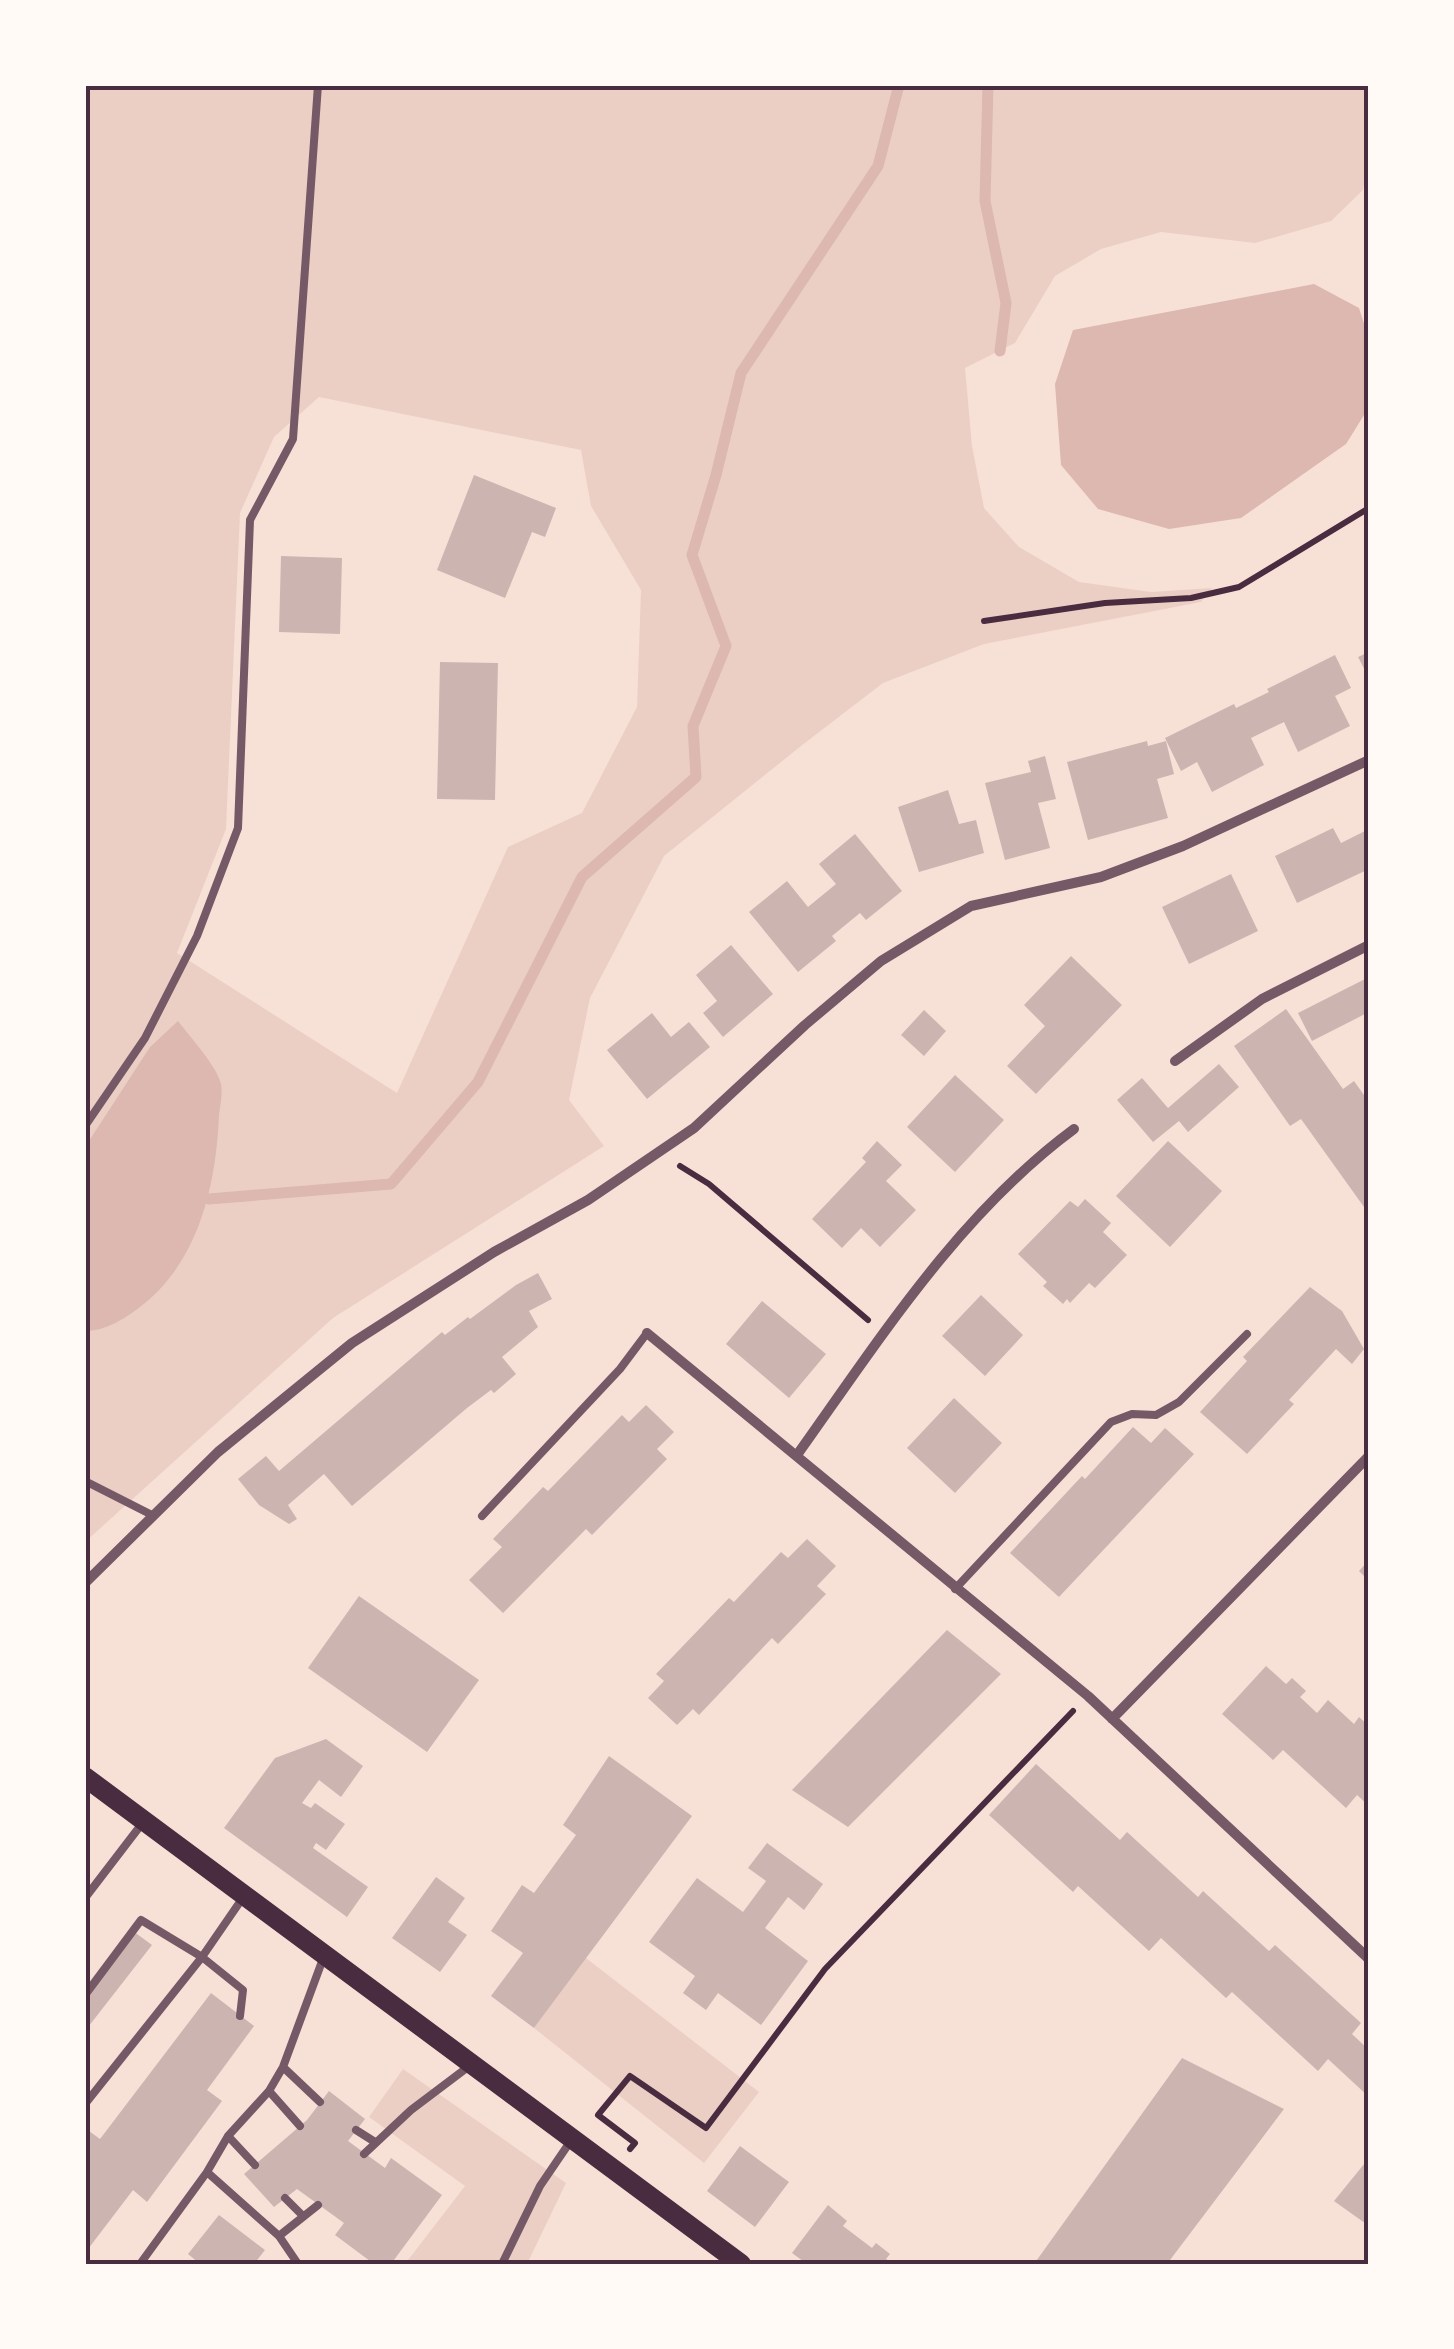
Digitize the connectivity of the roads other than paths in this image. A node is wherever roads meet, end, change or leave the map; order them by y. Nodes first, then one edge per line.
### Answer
1 (318, 85) edge
2 (1369, 760) edge
3 (1369, 945) edge
4 (1174, 1061) dead end
5 (85, 1126) edge
6 (1074, 1129) dead end
7 (647, 1333) joint
8 (1246, 1334) dead end
9 (796, 1456) junction
10 (1369, 1456) edge
11 (85, 1481) edge
12 (152, 1515) junction
13 (482, 1516) dead end
14 (85, 1583) edge
15 (955, 1589) junction
16 (1112, 1719) junction
17 (85, 1777) edge
18 (144, 1821) junction
19 (244, 1896) junction
20 (85, 1898) edge
21 (324, 1956) junction
22 (202, 1957) junction
23 (1369, 1959) edge
24 (85, 1994) edge
25 (240, 2016) dead end
26 (472, 2064) junction
27 (283, 2067) junction
28 (268, 2090) junction
29 (320, 2102) dead end
30 (85, 2104) edge
31 (300, 2126) dead end
32 (356, 2130) dead end
33 (228, 2136) junction
34 (572, 2139) junction
35 (375, 2142) junction
36 (364, 2154) dead end
37 (255, 2165) dead end
38 (207, 2172) junction
39 (285, 2198) dead end
40 (318, 2205) dead end
41 (303, 2216) junction
42 (280, 2236) junction
43 (140, 2264) edge
44 (298, 2264) edge
45 (502, 2264) edge
46 (741, 2264) edge

1 - 5 lane
2 - 12 street
3 - 4 street
6 - 9 street
7 - 9 street
7 - 13 lane
8 - 15 lane
9 - 15 street
10 - 16 street
11 - 12 lane
12 - 14 street
15 - 16 street
16 - 23 street
17 - 18 main road
18 - 19 main road
18 - 20 lane
19 - 21 main road
19 - 22 lane
21 - 26 main road
21 - 27 lane
22 - 24 lane
22 - 25 lane
22 - 30 lane
26 - 34 main road
26 - 35 lane
27 - 28 lane
27 - 29 lane
28 - 31 lane
28 - 33 lane
32 - 35 lane
33 - 37 lane
33 - 38 lane
34 - 45 lane
34 - 46 main road
35 - 36 lane
38 - 42 lane
38 - 43 lane
39 - 41 lane
40 - 41 lane
41 - 42 lane
42 - 44 lane

